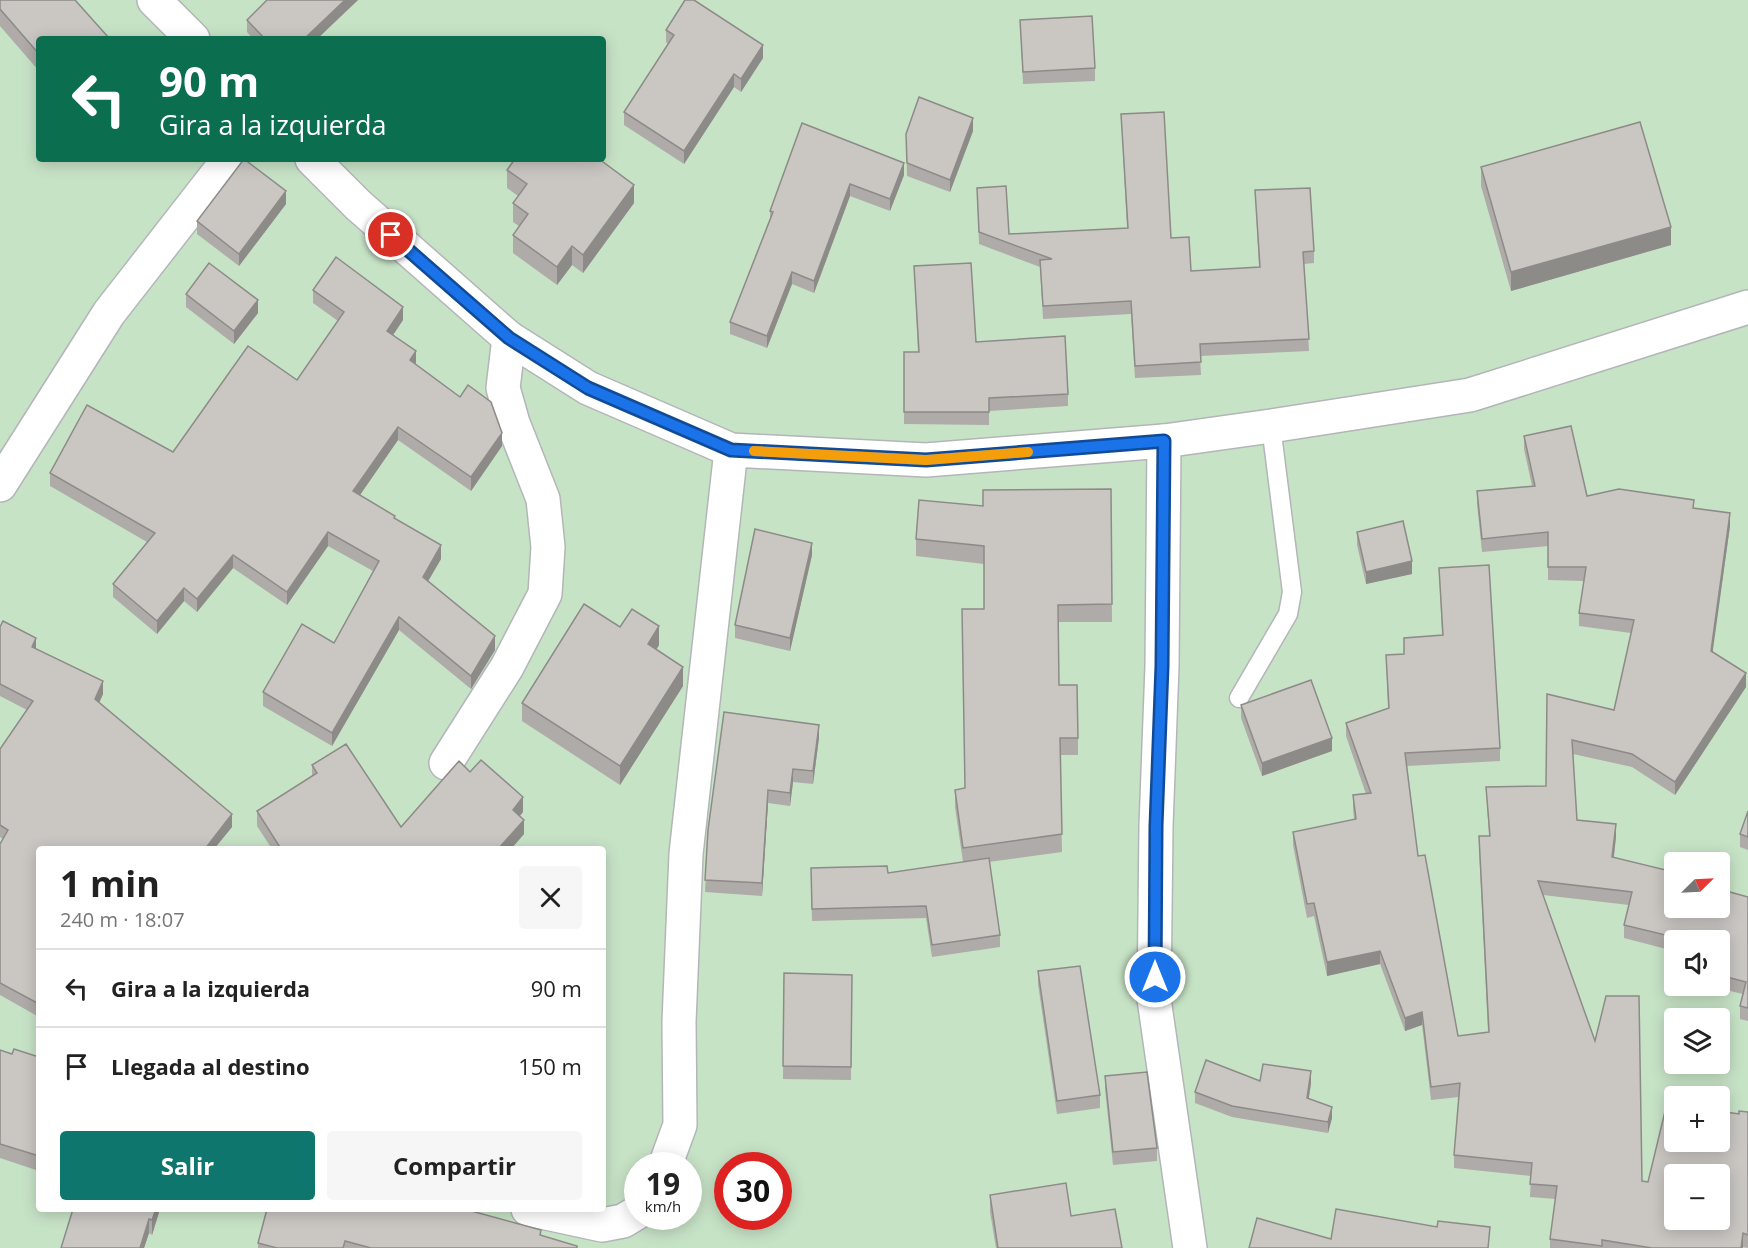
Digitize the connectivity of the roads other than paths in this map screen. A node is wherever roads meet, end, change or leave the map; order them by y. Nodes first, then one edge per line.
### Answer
1 (154, 0) edge
2 (190, 36) edge
3 (227, 162) edge
4 (315, 162) edge
5 (1748, 307) edge
6 (509, 338) junction
7 (1271, 426) junction
8 (1164, 441) junction
9 (731, 450) junction
10 (0, 485) edge
11 (1239, 698) dead end
12 (446, 763) dead end
13 (670, 1152) edge
14 (542, 1212) edge
15 (624, 1220) edge
16 (1190, 1248) edge

1 - 2 street
3 - 10 street
4 - 6 street
5 - 7 street
6 - 9 street
6 - 12 street
7 - 8 street
7 - 11 lane
8 - 9 street
8 - 16 street
9 - 13 street
14 - 15 street

